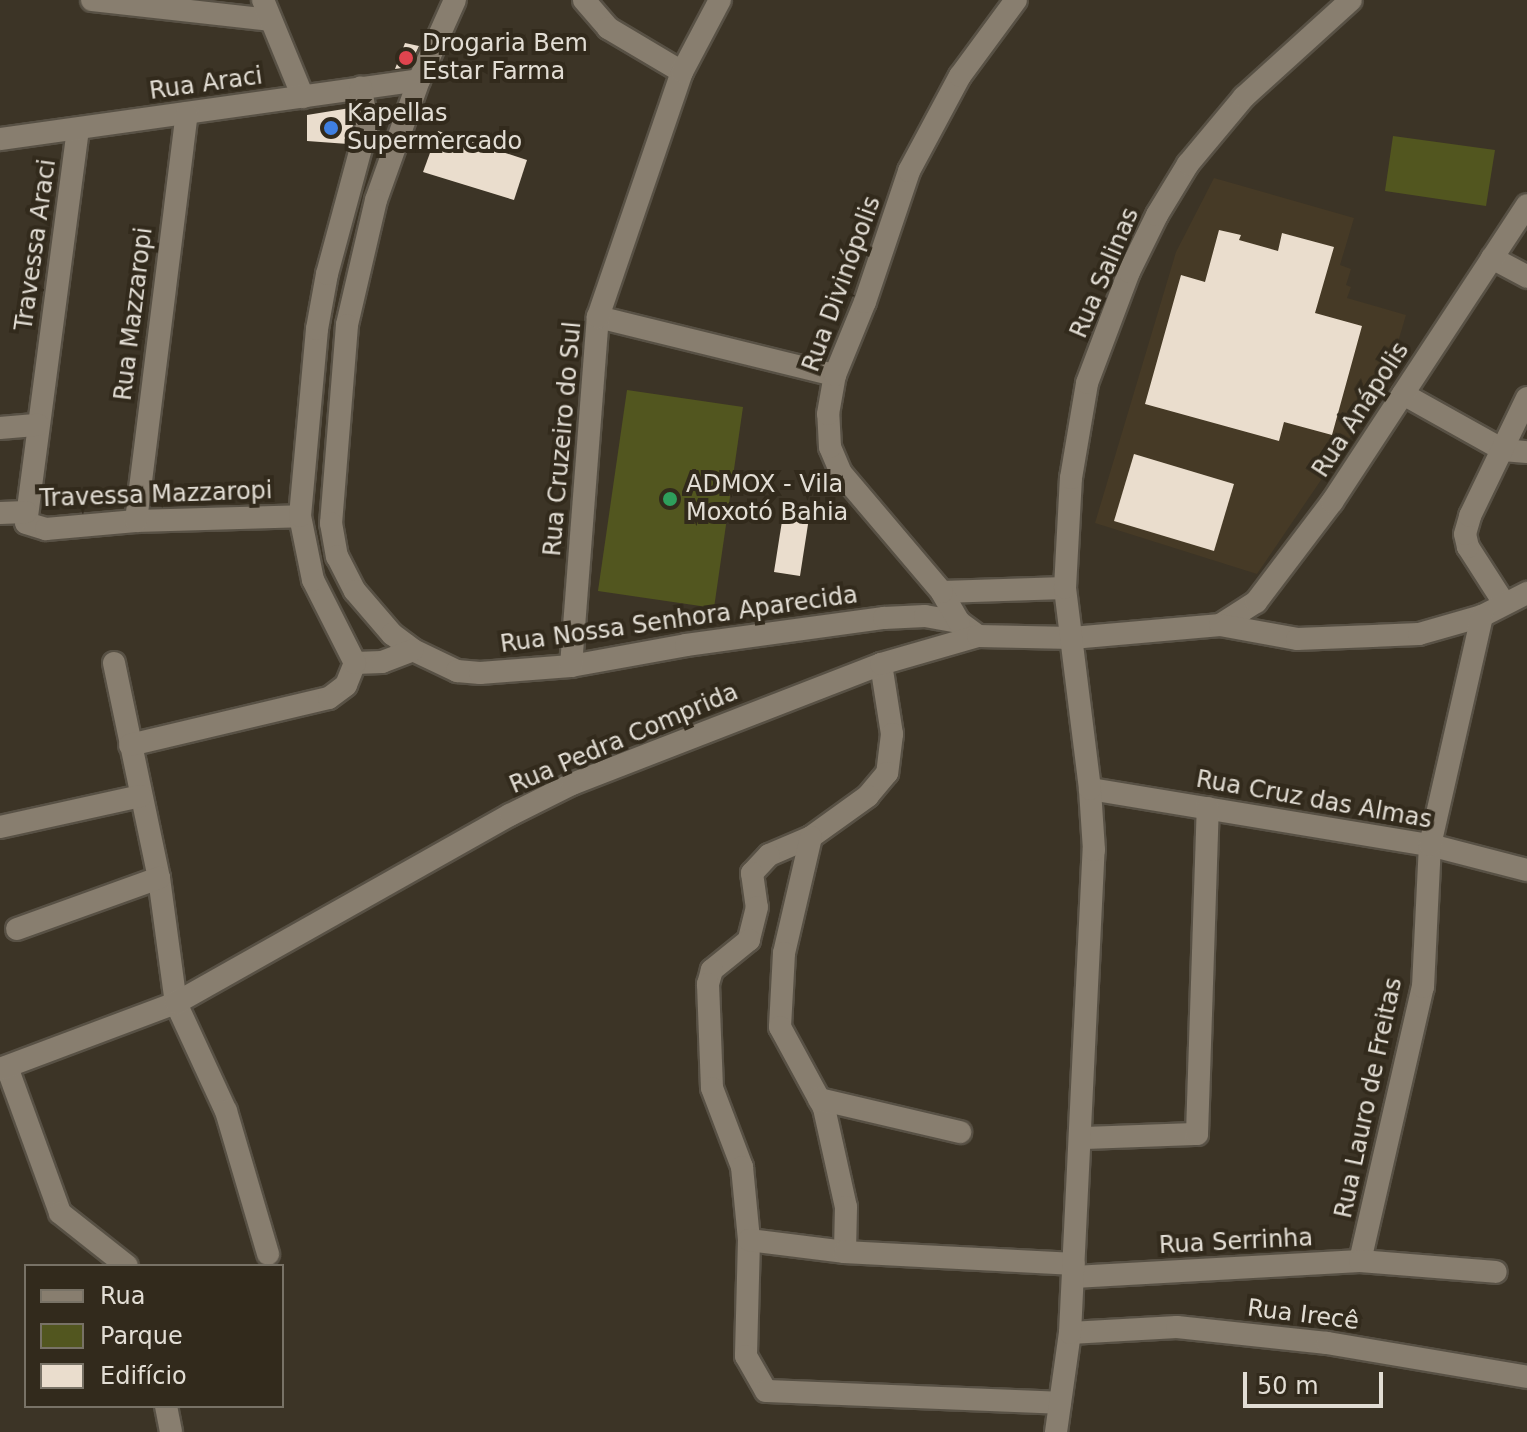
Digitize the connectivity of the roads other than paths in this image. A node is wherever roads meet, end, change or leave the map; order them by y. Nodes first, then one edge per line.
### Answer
1 (92, 0) edge
2 (455, 0) edge
3 (584, 0) edge
4 (720, 0) edge
5 (1016, 0) edge
6 (1351, 0) edge
7 (266, 10) edge
8 (682, 72) junction
9 (419, 80) junction
10 (361, 87) junction
11 (303, 97) junction
12 (187, 113) junction
13 (78, 129) junction
14 (0, 139) edge
15 (1527, 205) edge
16 (1492, 258) junction
17 (1527, 277) edge
18 (598, 317) junction
19 (835, 375) junction
20 (1403, 394) junction
21 (1527, 398) edge
22 (38, 425) junction
23 (0, 428) edge
24 (1503, 450) junction
25 (1527, 452) edge
26 (26, 512) junction
27 (0, 513) edge
28 (300, 516) junction
29 (136, 521) junction
30 (1065, 588) junction
31 (942, 592) junction
32 (1527, 593) edge
33 (1504, 603) junction
34 (1482, 616) junction
35 (959, 622) junction
36 (1220, 625) junction
37 (978, 636) junction
38 (1072, 638) junction
39 (413, 650) junction
40 (114, 663) dead end
41 (355, 663) junction
42 (881, 664) junction
43 (571, 666) junction
44 (130, 745) junction
45 (1090, 789) junction
46 (141, 796) junction
47 (1208, 808) junction
48 (0, 827) edge
49 (811, 837) junction
50 (1430, 845) junction
51 (1527, 870) edge
52 (159, 878) junction
53 (17, 929) dead end
54 (176, 1003) junction
55 (3, 1068) edge
56 (819, 1099) junction
57 (960, 1132) dead end
58 (1082, 1138) junction
59 (749, 1240) junction
60 (845, 1252) junction
61 (268, 1254) dead end
62 (1360, 1261) junction
63 (124, 1264) edge
64 (1074, 1270) junction
65 (1496, 1272) dead end
66 (1070, 1333) junction
67 (1527, 1377) edge
68 (1060, 1403) junction
69 (166, 1408) edge
70 (171, 1432) edge
71 (1056, 1432) edge

1 - 7 street
2 - 9 street, Rua Nossa Senhora Aparecida
3 - 8 street
4 - 8 street, Rua Cruzeiro do Sul
5 - 19 street, Rua Divinópolis
6 - 30 street, Rua Salinas
7 - 11 street
8 - 18 street, Rua Cruzeiro do Sul
9 - 10 street, Rua Araci
9 - 39 street, Rua Nossa Senhora Aparecida
10 - 11 street, Rua Araci
10 - 28 street
11 - 12 street, Rua Araci
12 - 13 street, Rua Araci
12 - 29 street, Rua Mazzaropi
13 - 14 street, Rua Araci
13 - 22 street, Travessa Araci
15 - 16 street, Rua Anápolis
16 - 17 street
16 - 20 street, Rua Anápolis
18 - 19 street
18 - 43 street, Rua Cruzeiro do Sul
19 - 31 street, Rua Divinópolis
20 - 24 street
20 - 36 street, Rua Anápolis
21 - 24 street
22 - 23 street
22 - 26 street, Travessa Araci
24 - 25 street
24 - 33 street
26 - 27 street
26 - 29 street, Travessa Mazzaropi
28 - 29 street, Travessa Mazzaropi
28 - 41 street
30 - 31 street
30 - 38 street, Rua Salinas
31 - 35 street, Rua Divinópolis
32 - 33 street
33 - 34 street
34 - 36 street
34 - 50 street, Rua Lauro de Freitas
35 - 37 street, Rua Nossa Senhora Aparecida
35 - 43 street, Rua Nossa Senhora Aparecida
36 - 38 street, Rua Pedra Comprida
37 - 38 street, Rua Pedra Comprida
37 - 42 street, Rua Pedra Comprida
38 - 45 street, Rua Salinas
39 - 41 street
39 - 43 street, Rua Nossa Senhora Aparecida
40 - 44 street
41 - 44 street
42 - 49 street
42 - 54 street, Rua Pedra Comprida
44 - 46 street
45 - 47 street, Rua Cruz das Almas
45 - 58 street, Rua Salinas
46 - 48 street
46 - 52 street
47 - 50 street, Rua Cruz das Almas
47 - 58 street
49 - 56 street
49 - 59 street
50 - 51 street, Rua Cruz das Almas
50 - 62 street, Rua Lauro de Freitas
52 - 53 street
52 - 54 street
54 - 55 street, Rua Pedra Comprida
54 - 61 street
55 - 63 street
56 - 57 street
56 - 60 street
58 - 64 street, Rua Salinas
59 - 60 street, Rua Serrinha
59 - 68 street
60 - 64 street, Rua Serrinha
62 - 64 street, Rua Serrinha
62 - 65 street, Rua Serrinha
64 - 66 street, Rua Salinas
66 - 67 street, Rua Irecê
66 - 68 street, Rua Salinas
68 - 71 street, Rua Salinas
69 - 70 street

